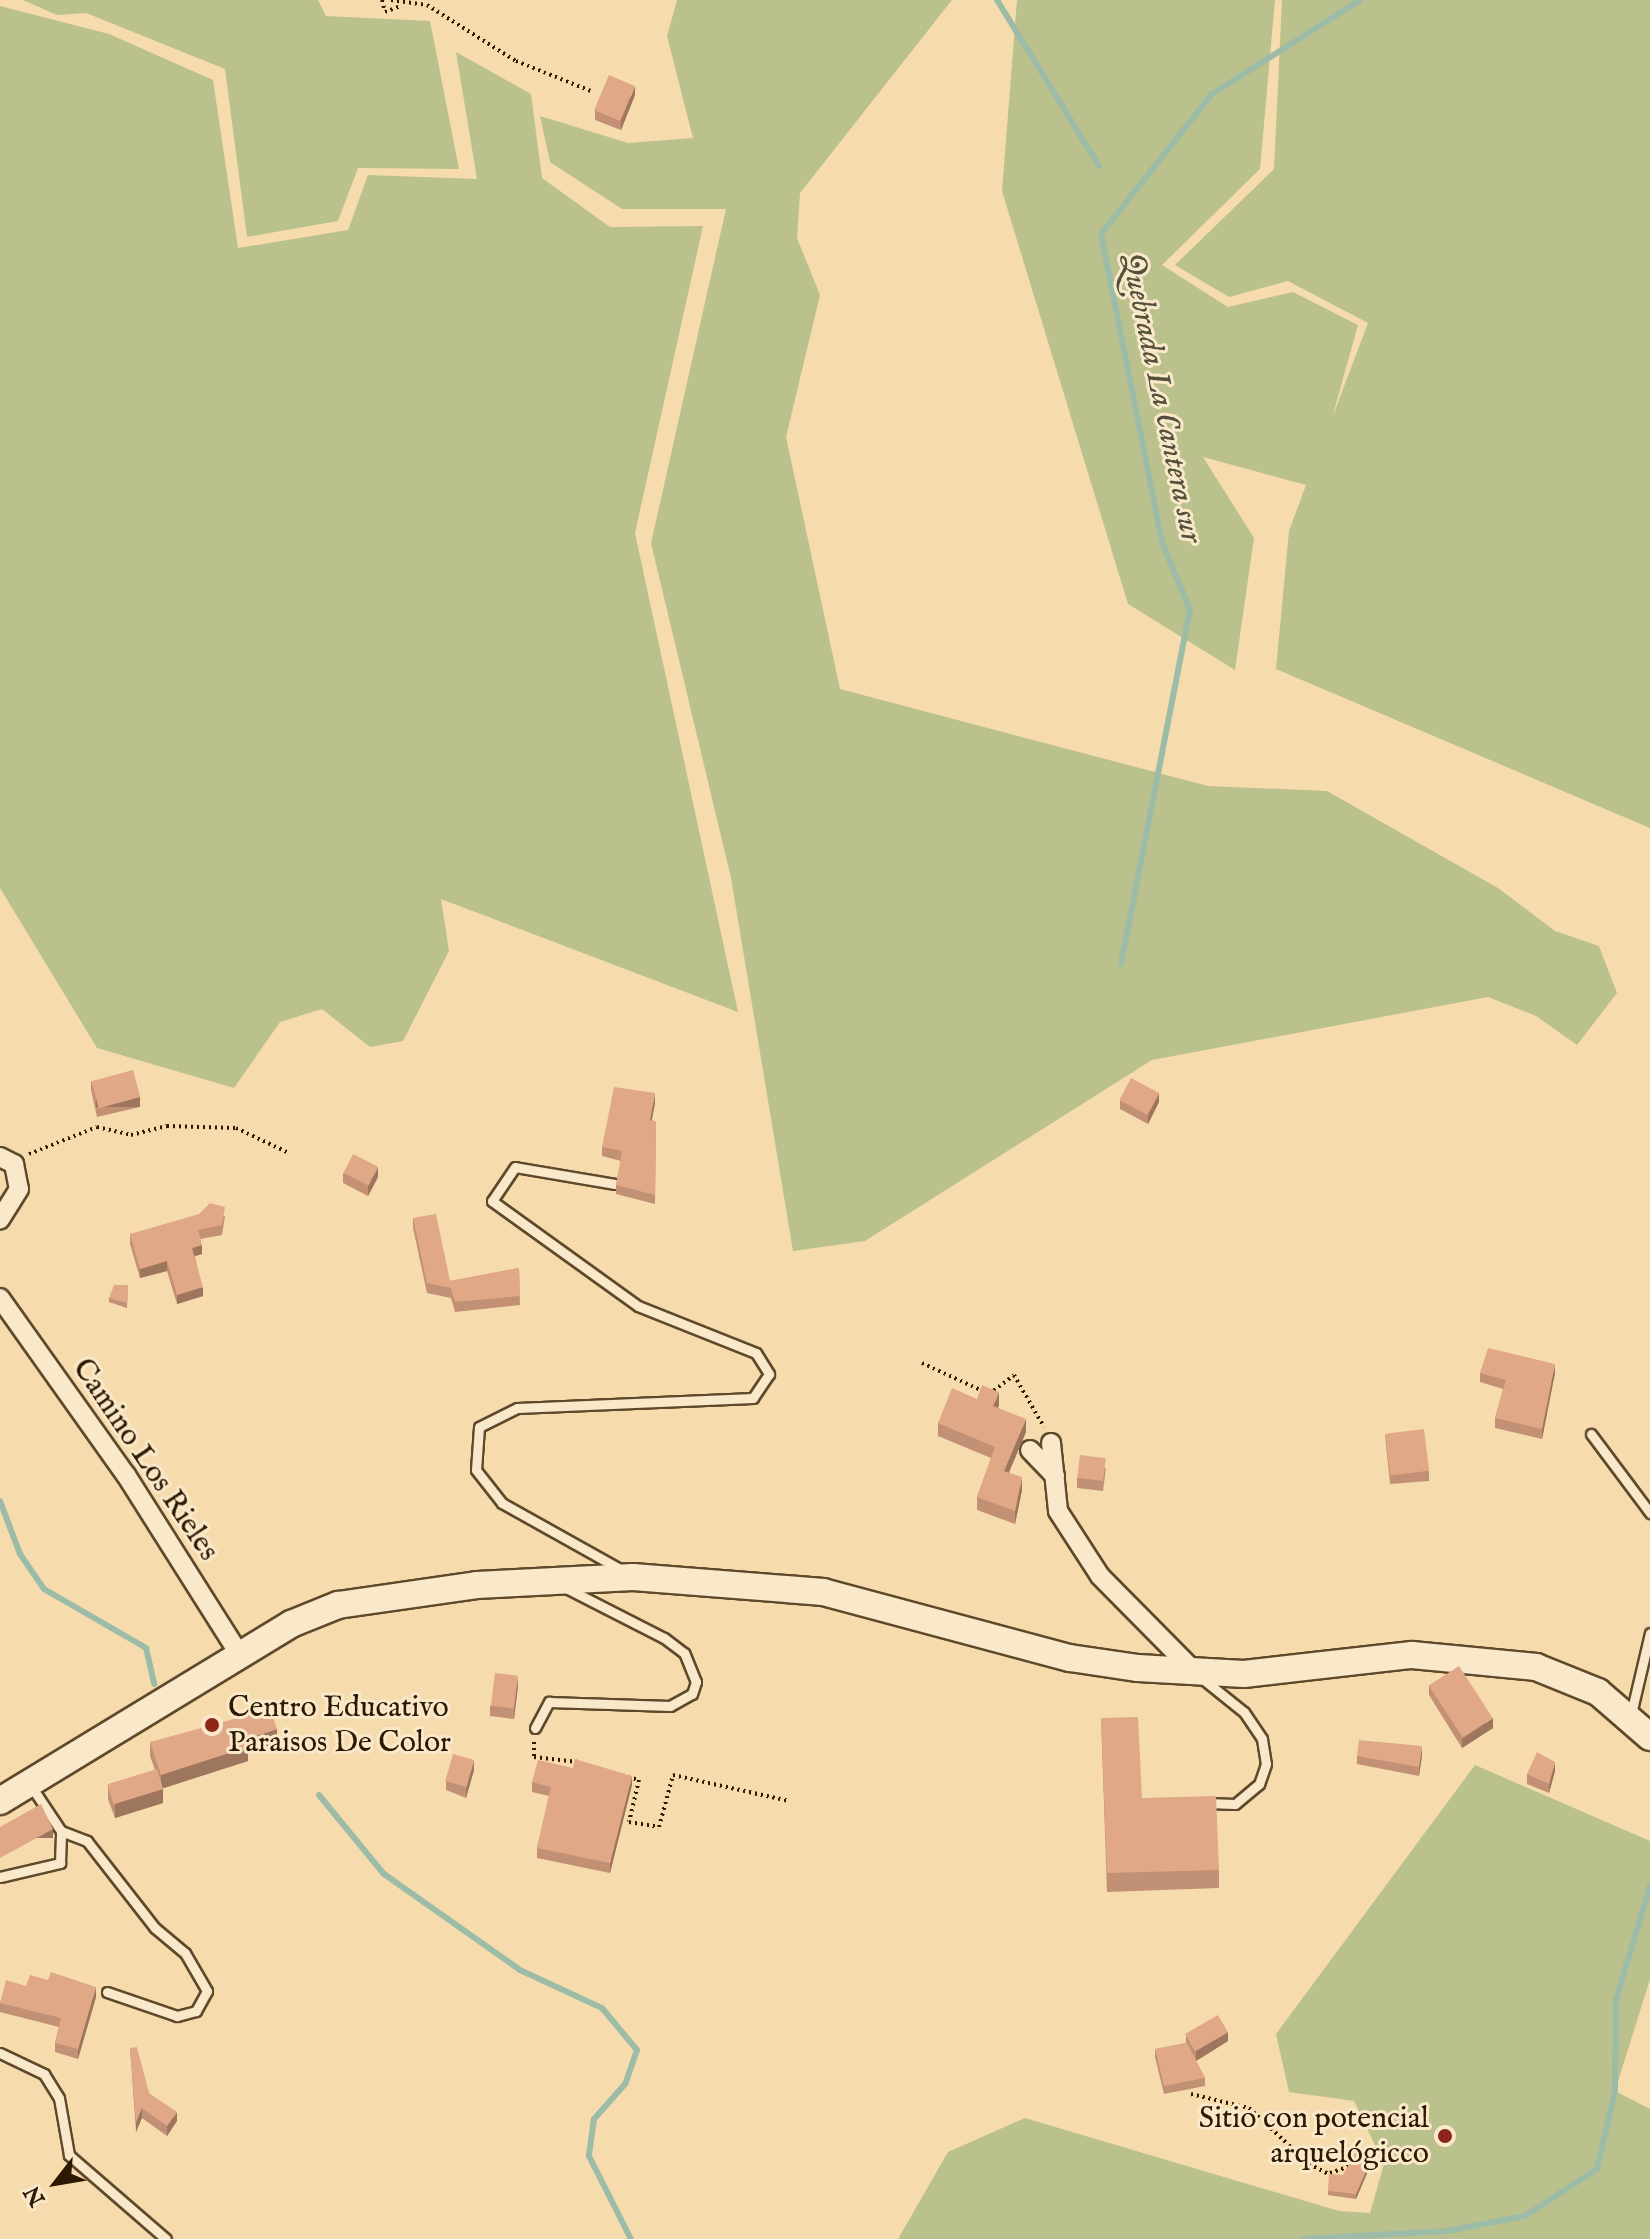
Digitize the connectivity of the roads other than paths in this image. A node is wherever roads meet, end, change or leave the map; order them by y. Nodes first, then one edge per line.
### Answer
1 (7, 1160) edge
2 (615, 1184) edge
3 (0, 1220) edge
4 (0, 1298) edge
5 (1591, 1434) dead end
6 (1051, 1443) road end
7 (1030, 1450) dead end
8 (1055, 1476) junction
9 (1650, 1513) edge
10 (633, 1577) junction
11 (552, 1580) junction
12 (1650, 1633) edge
13 (240, 1655) junction
14 (1195, 1672) junction
15 (1630, 1718) junction
16 (535, 1728) road end
17 (1650, 1737) edge
18 (29, 1783) junction
19 (0, 1801) edge
20 (1192, 1803) edge
21 (61, 1831) junction
22 (0, 1877) edge
23 (107, 1992) dead end
24 (0, 2053) edge
25 (166, 2239) edge

1 - 3 street
2 - 10 lane
4 - 13 street, Camino Los Rieles
5 - 9 lane
6 - 8 street
7 - 8 street
8 - 14 street
10 - 11 main road
10 - 14 main road
11 - 13 main road
11 - 16 lane
12 - 15 lane
13 - 18 main road
14 - 15 main road
14 - 20 lane
15 - 17 main road
18 - 19 main road
18 - 21 lane
21 - 22 lane
21 - 23 lane
24 - 25 lane

